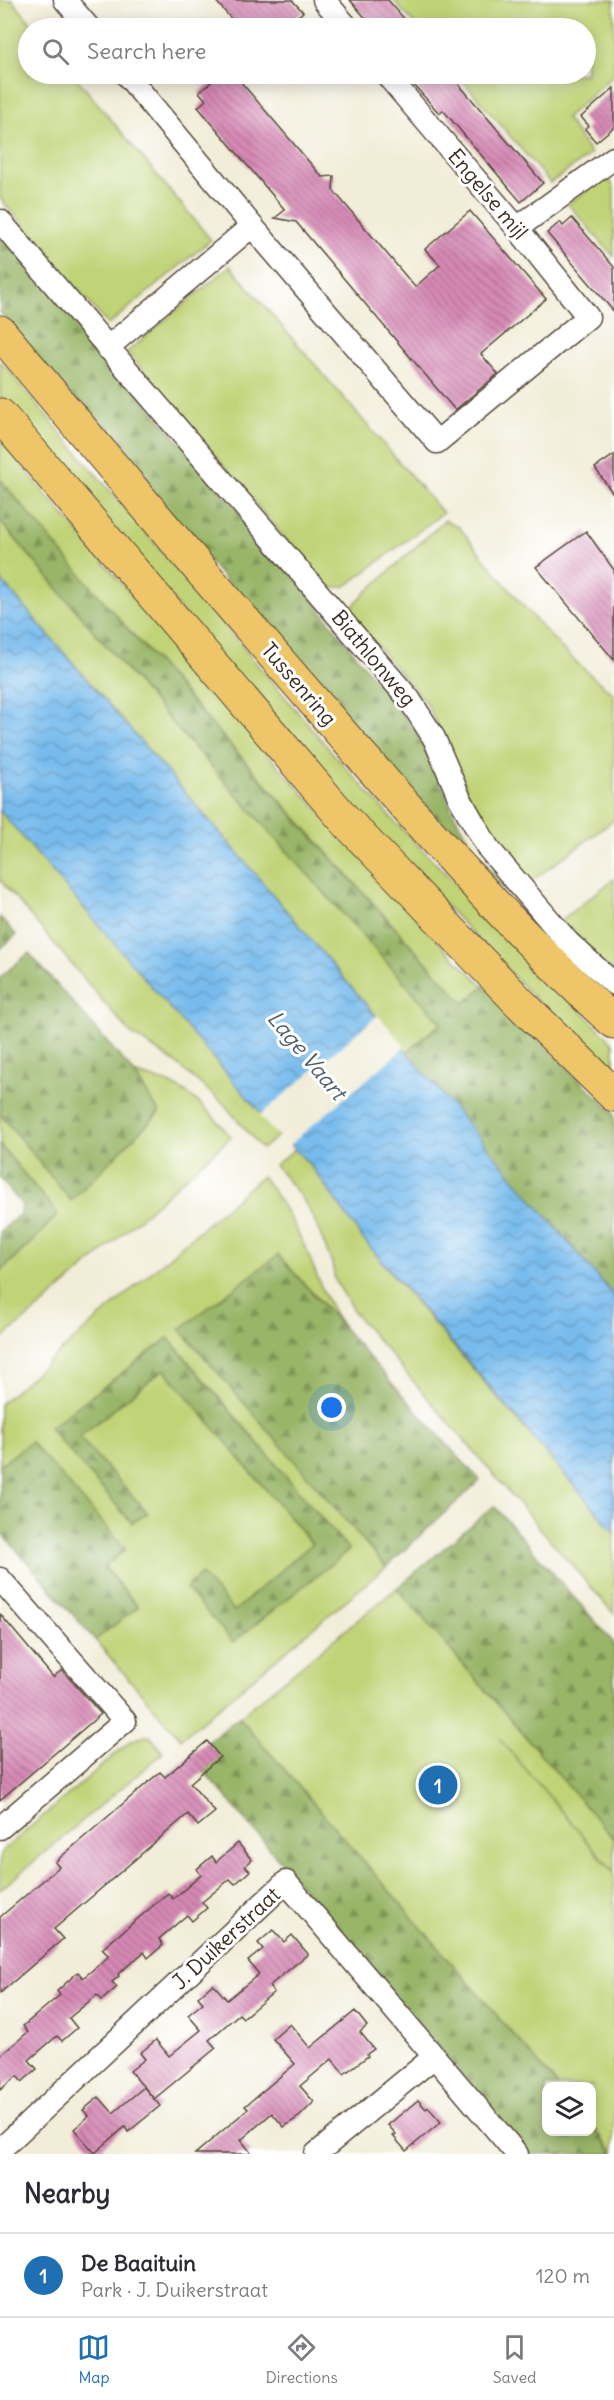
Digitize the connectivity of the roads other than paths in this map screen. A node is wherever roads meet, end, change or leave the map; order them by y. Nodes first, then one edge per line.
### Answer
1 (65, 0) edge
2 (324, 0) edge
3 (80, 18) edge
4 (339, 18) edge
5 (134, 84) edge
6 (395, 84) edge
7 (614, 158) edge
8 (0, 221) edge
9 (252, 226) junction
10 (517, 228) junction
11 (0, 332) edge
12 (107, 348) junction
13 (0, 415) edge
14 (614, 984) edge
15 (614, 1022) edge
16 (614, 1095) edge
17 (0, 1579) edge
18 (0, 1828) edge
19 (434, 2056) junction
20 (0, 2150) edge
21 (316, 2154) edge
22 (517, 2154) edge

1 - 3 street
2 - 4 street
5 - 9 street
6 - 10 street, Engelse mijl
7 - 10 street
8 - 12 street, Biathlonweg
9 - 10 street, Engelse mijl
9 - 12 street
11 - 15 highway, Tussenring
12 - 14 street, Biathlonweg
13 - 16 highway
17 - 18 street
19 - 20 street, J. Duikerstraat
19 - 21 street
19 - 22 street

